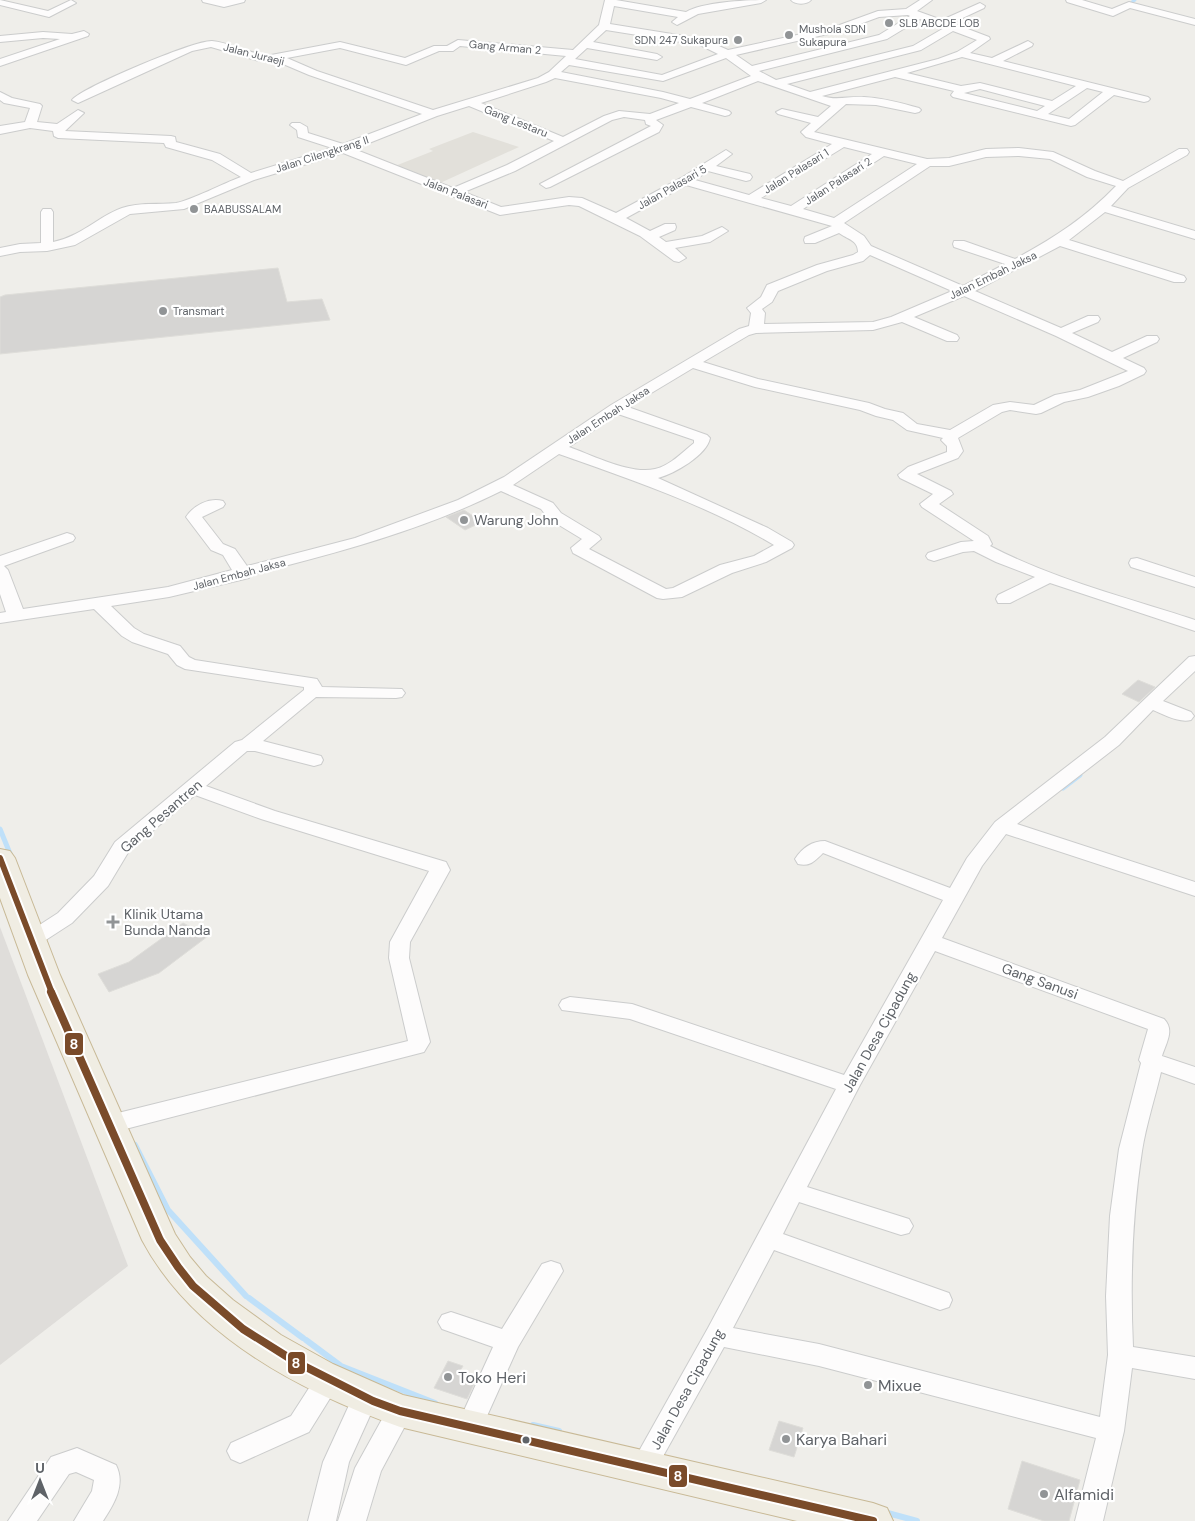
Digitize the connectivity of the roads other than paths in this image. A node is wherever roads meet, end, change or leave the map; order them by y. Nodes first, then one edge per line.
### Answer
1 (206, 0) edge
2 (240, 0) edge
3 (761, 0) edge
4 (796, 0) edge
5 (806, 0) edge
6 (927, 0) edge
7 (1071, 0) edge
8 (610, 1) edge
9 (0, 2) edge
10 (1130, 2) edge
11 (71, 3) dead end
12 (980, 6) dead end
13 (1113, 13) junction
14 (913, 14) junction
15 (687, 15) junction
16 (824, 20) dead end
17 (1098, 21) dead end
18 (677, 22) dead end
19 (1195, 22) edge
20 (948, 25) junction
21 (604, 26) junction
22 (838, 28) junction
23 (0, 39) edge
24 (864, 42) junction
25 (585, 44) junction
26 (1028, 44) dead end
27 (324, 48) joint
28 (727, 54) junction
29 (961, 54) junction
30 (658, 56) dead end
31 (275, 57) junction
32 (570, 57) junction
33 (994, 62) junction
34 (0, 63) edge
35 (553, 74) junction
36 (755, 74) junction
37 (896, 74) junction
38 (773, 84) junction
39 (1085, 85) junction
40 (961, 89) junction
41 (1111, 92) junction
42 (0, 95) edge
43 (810, 96) junction
44 (1144, 99) dead end
45 (78, 100) dead end
46 (469, 102) junction
47 (690, 102) junction
48 (836, 104) junction
49 (1054, 105) junction
50 (915, 110) dead end
51 (782, 112) dead end
52 (78, 113) dead end
53 (725, 113) dead end
54 (433, 114) junction
55 (1039, 115) junction
56 (651, 118) junction
57 (819, 121) junction
58 (30, 125) junction
59 (296, 125) dead end
60 (59, 128) junction
61 (0, 130) edge
62 (168, 139) joint
63 (563, 141) junction
64 (842, 143) junction
65 (342, 149) junction
66 (883, 152) junction
67 (1183, 152) dead end
68 (726, 154) dead end
69 (927, 163) junction
70 (707, 167) junction
71 (746, 176) dead end
72 (250, 177) junction
73 (685, 181) junction
74 (546, 184) dead end
75 (1124, 185) junction
76 (454, 192) junction
77 (751, 199) junction
78 (1102, 208) junction
79 (792, 211) junction
80 (47, 212) dead end
81 (617, 218) junction
82 (838, 224) junction
83 (670, 227) dead end
84 (722, 231) dead end
85 (1195, 235) edge
86 (649, 236) junction
87 (810, 240) dead end
88 (960, 244) dead end
89 (1054, 244) junction
90 (665, 246) junction
91 (47, 248) junction
92 (866, 249) junction
93 (0, 252) edge
94 (678, 258) dead end
95 (1018, 264) junction
96 (1128, 274) dead end
97 (1179, 279) dead end
98 (964, 290) junction
99 (901, 317) junction
100 (1093, 319) dead end
101 (756, 329) junction
102 (1061, 333) junction
103 (952, 338) dead end
104 (1152, 339) dead end
105 (1112, 358) junction
106 (690, 363) junction
107 (616, 408) junction
108 (952, 435) junction
109 (557, 448) junction
110 (634, 475) junction
111 (501, 485) junction
112 (217, 504) dead end
113 (67, 538) dead end
114 (980, 547) junction
115 (934, 556) dead end
116 (0, 562) edge
117 (1138, 563) dead end
118 (0, 570) edge
119 (243, 574) junction
120 (1049, 577) junction
121 (1195, 582) edge
122 (1004, 599) dead end
123 (97, 602) junction
124 (8, 616) edge
125 (1195, 626) edge
126 (1195, 660) edge
127 (312, 692) junction
128 (396, 693) dead end
129 (1152, 703) junction
130 (1184, 716) dead end
131 (249, 744) junction
132 (314, 760) dead end
133 (193, 788) junction
134 (1008, 828) junction
135 (0, 858) edge
136 (805, 859) dead end
137 (1195, 889) edge
138 (954, 898) junction
139 (32, 940) junction
140 (929, 941) junction
141 (570, 1005) dead end
142 (1152, 1062) junction
143 (1195, 1076) edge
144 (849, 1085) junction
145 (110, 1124) junction
146 (792, 1191) junction
147 (901, 1226) dead end
148 (767, 1238) junction
149 (551, 1271) dead end
150 (940, 1300) dead end
151 (451, 1322) dead end
152 (717, 1335) junction
153 (508, 1342) junction
154 (1121, 1355) junction
155 (1195, 1368) edge
156 (330, 1379) junction
157 (365, 1398) junction
158 (400, 1411) junction
159 (469, 1428) junction
160 (1111, 1431) junction
161 (240, 1451) dead end
162 (643, 1468) junction
163 (22, 1521) edge
164 (88, 1521) edge
165 (322, 1521) edge
166 (352, 1521) edge
167 (873, 1521) edge
168 (1089, 1521) edge

1 - 2 street
3 - 15 street
4 - 5 street
6 - 14 street
7 - 13 street
8 - 15 street
8 - 21 street
9 - 11 street
10 - 13 street
10 - 19 street
12 - 20 street
13 - 17 street
14 - 20 street
14 - 22 street
14 - 24 street
15 - 18 street
16 - 22 street
20 - 29 street
20 - 38 street
21 - 25 street, Jalan Cilengkrang II
21 - 28 street
22 - 24 street
22 - 28 street
23 - 34 street
24 - 36 street
25 - 30 street
25 - 32 street, Jalan Cilengkrang II
26 - 33 street
27 - 31 street
27 - 32 street, Gang Arman 2
28 - 32 street
28 - 36 street
29 - 33 street
29 - 37 street
31 - 45 street, Jalan Juraeji
31 - 54 street, Jalan Juraeji
32 - 35 street, Jalan Cilengkrang II
33 - 39 street
35 - 46 street, Jalan Cilengkrang II
35 - 47 street
36 - 38 street
36 - 47 street
37 - 40 street
37 - 43 street
38 - 43 street
39 - 41 street
39 - 49 street
40 - 49 street
40 - 55 street
41 - 44 street
41 - 55 street
42 - 58 street
43 - 48 street
46 - 54 street, Jalan Cilengkrang II
46 - 63 street, Gang Lestaru
47 - 53 street
47 - 56 street
48 - 50 street
48 - 57 street
49 - 55 street
51 - 57 street
52 - 60 street
54 - 65 street, Jalan Cilengkrang II
56 - 63 street
56 - 74 street
57 - 64 street
58 - 60 street
58 - 61 street
59 - 65 street, Jalan Palasari
60 - 62 street
62 - 72 street
63 - 76 street
64 - 66 street
64 - 77 street, Jalan Palasari 1
65 - 72 street, Jalan Cilengkrang II
65 - 76 street, Jalan Palasari
66 - 69 street
66 - 79 street, Jalan Palasari 2
67 - 75 street, Jalan Embah Jaksa
68 - 70 street, Jalan Palasari 5
69 - 75 street
69 - 82 street
70 - 71 street
70 - 73 street, Jalan Palasari 5
72 - 91 street, Jalan Cilengkrang II
73 - 77 street
73 - 81 street, Jalan Palasari 5
75 - 78 street, Jalan Embah Jaksa
76 - 81 street, Jalan Palasari
77 - 79 street
78 - 85 street
78 - 89 street, Jalan Embah Jaksa
79 - 82 street
80 - 91 street
81 - 86 street, Jalan Palasari
82 - 87 street
82 - 92 street
83 - 86 street
84 - 90 street
86 - 90 street, Jalan Palasari
88 - 95 street
89 - 95 street, Jalan Embah Jaksa
89 - 96 street
89 - 97 street
90 - 94 street, Jalan Palasari
91 - 93 street, Jalan Cilengkrang II
92 - 98 street
92 - 101 street
95 - 98 street, Jalan Embah Jaksa
98 - 99 street, Jalan Embah Jaksa
98 - 102 street
99 - 101 street, Jalan Embah Jaksa
99 - 103 street
100 - 102 street
101 - 106 street, Jalan Embah Jaksa
102 - 105 street
104 - 105 street
105 - 108 street
106 - 107 street, Jalan Embah Jaksa
106 - 108 street
107 - 109 street, Jalan Embah Jaksa
107 - 110 street
108 - 114 street
109 - 110 street
109 - 111 street, Jalan Embah Jaksa
110 - 111 street
111 - 119 street, Jalan Embah Jaksa
112 - 119 street
113 - 116 street
114 - 115 street
114 - 120 street
117 - 121 street
118 - 124 street
119 - 123 street, Jalan Embah Jaksa
120 - 122 street
120 - 125 street
123 - 124 street, Jalan Embah Jaksa
123 - 127 street
126 - 129 street, Jalan Desa Cipadung
127 - 128 street
127 - 131 street, Gang Pesantren
129 - 130 street
129 - 134 street, Jalan Desa Cipadung
131 - 132 street
131 - 133 street, Gang Pesantren
133 - 139 street, Gang Pesantren
133 - 145 street
134 - 137 street
134 - 138 street, Jalan Desa Cipadung
135 - 139 highway
136 - 138 street
138 - 140 street, Jalan Desa Cipadung
139 - 145 highway
140 - 142 street, Gang Sanusi
140 - 144 street, Jalan Desa Cipadung
141 - 144 street
142 - 143 street
142 - 154 street
144 - 146 street, Jalan Desa Cipadung
145 - 156 highway
146 - 147 street
146 - 148 street, Jalan Desa Cipadung
148 - 150 street
148 - 152 street, Jalan Desa Cipadung
149 - 153 street
151 - 153 street
152 - 160 street
152 - 162 street, Jalan Desa Cipadung
153 - 159 street
154 - 155 street
154 - 160 street
156 - 157 highway
156 - 161 street
157 - 158 highway
157 - 165 street
158 - 159 highway
158 - 166 street
159 - 162 highway
160 - 168 street
162 - 167 highway
163 - 164 street

